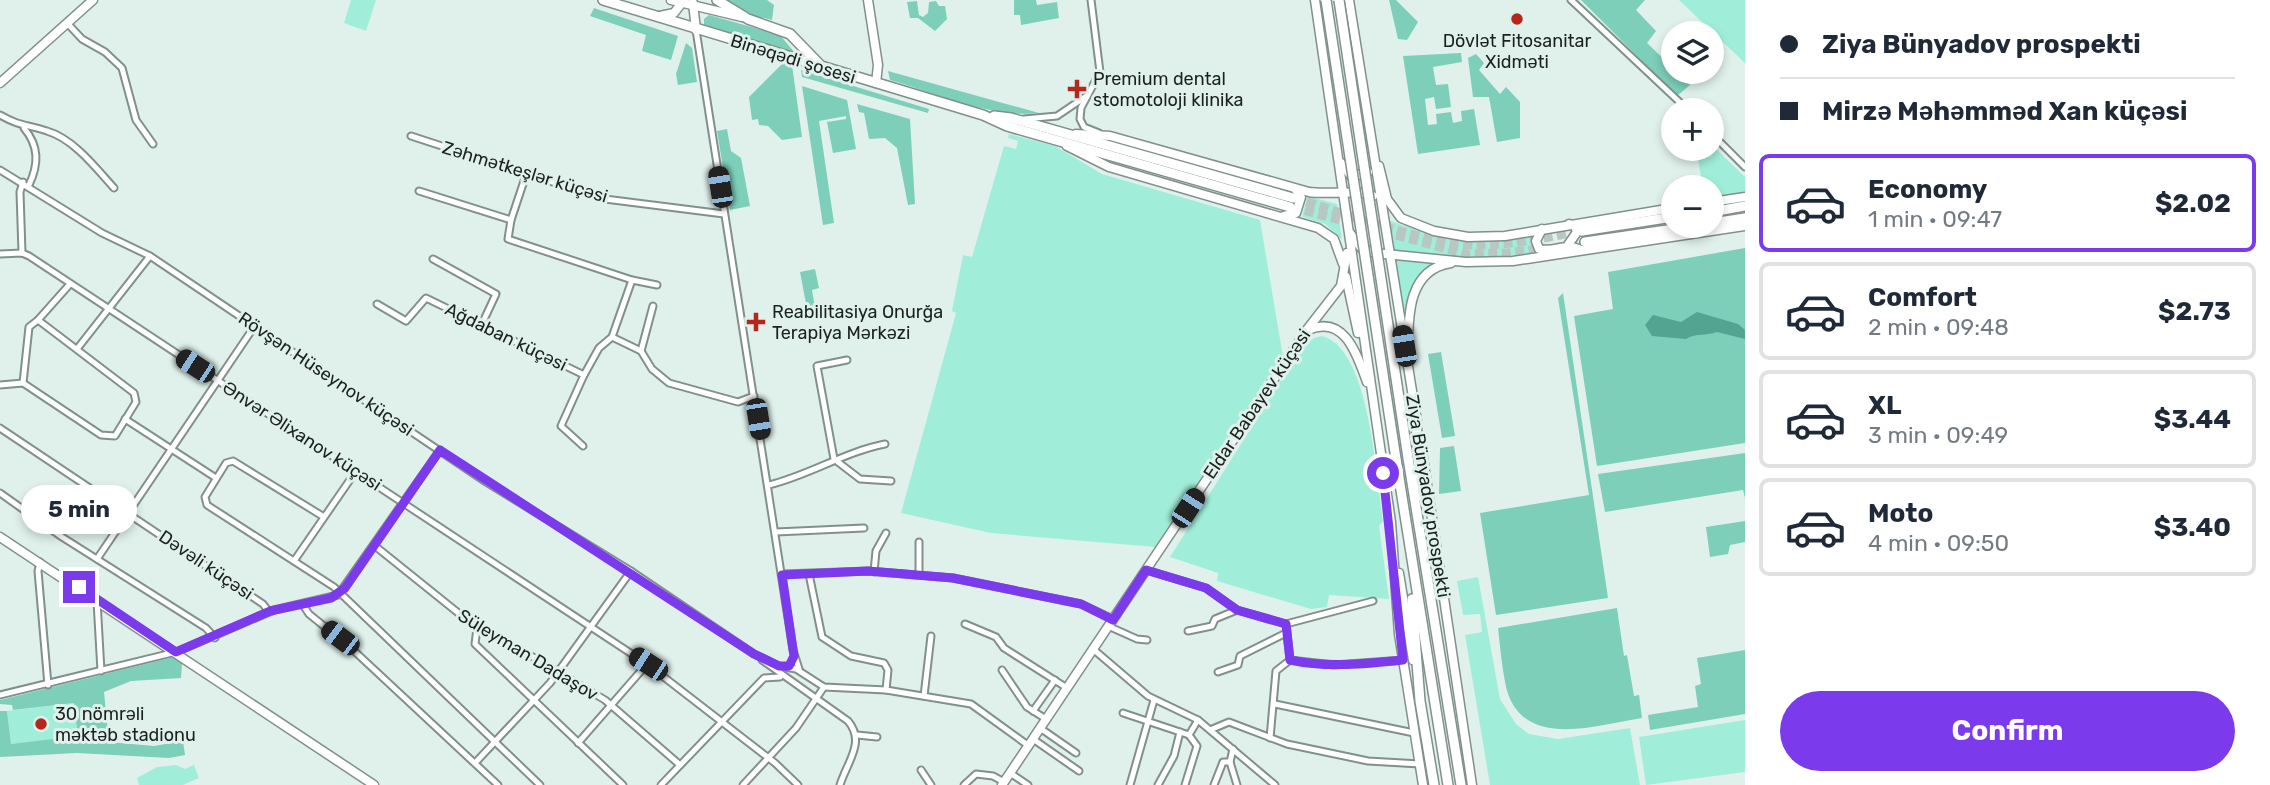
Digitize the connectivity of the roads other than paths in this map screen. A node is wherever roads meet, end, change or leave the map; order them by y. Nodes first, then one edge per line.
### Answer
1 (93, 0) edge
2 (603, 0) edge
3 (671, 0) edge
4 (718, 0) edge
5 (868, 0) edge
6 (1093, 0) edge
7 (1315, 0) edge
8 (1326, 0) edge
9 (1339, 0) edge
10 (1349, 0) edge
11 (1571, 0) edge
12 (684, 1) edge
13 (693, 2) edge
14 (709, 9) junction
15 (654, 17) junction
16 (695, 19) junction
17 (748, 19) junction
18 (68, 24) junction
19 (696, 30) junction
20 (823, 68) junction
21 (0, 83) edge
22 (876, 83) junction
23 (1087, 95) junction
24 (1675, 98) edge
25 (0, 115) edge
26 (983, 115) junction
27 (1011, 118) junction
28 (24, 128) junction
29 (411, 136) dead end
30 (1110, 136) junction
31 (1060, 137) junction
32 (153, 144) dead end
33 (1724, 146) edge
34 (1336, 150) junction
35 (1372, 150) junction
36 (1745, 167) edge
37 (0, 170) edge
38 (526, 175) junction
39 (26, 184) junction
40 (1287, 186) junction
41 (114, 188) dead end
42 (419, 191) dead end
43 (1358, 193) junction
44 (1343, 195) junction
45 (1745, 197) edge
46 (1724, 200) edge
47 (1292, 202) tunnel mouth
48 (1745, 206) edge
49 (1661, 210) edge
50 (1724, 210) edge
51 (724, 214) junction
52 (1278, 216) junction
53 (1383, 217) junction
54 (1745, 218) edge
55 (1661, 219) edge
56 (511, 220) junction
57 (1724, 221) edge
58 (1569, 224) junction
59 (1347, 225) junction
60 (1745, 226) edge
61 (1542, 229) junction
62 (1582, 231) tunnel mouth
63 (1385, 232) junction
64 (1661, 232) edge
65 (1568, 245) junction
66 (1584, 246) junction
67 (1361, 247) junction
68 (1546, 251) junction
69 (22, 253) junction
70 (0, 254) edge
71 (1389, 255) junction
72 (150, 256) junction
73 (1528, 259) junction
74 (433, 260) dead end
75 (1466, 261) junction
76 (1345, 275) junction
77 (632, 280) junction
78 (70, 284) junction
79 (657, 285) dead end
80 (377, 304) dead end
81 (653, 306) dead end
82 (110, 311) junction
83 (40, 320) junction
84 (481, 326) junction
85 (254, 327) junction
86 (1306, 331) junction
87 (612, 337) junction
88 (77, 349) junction
89 (641, 351) junction
90 (847, 360) dead end
91 (1408, 368) junction
92 (584, 375) junction
93 (216, 380) junction
94 (23, 383) junction
95 (0, 384) edge
96 (754, 397) junction
97 (1373, 399) junction
98 (1416, 417) junction
99 (125, 419) junction
100 (0, 428) edge
101 (885, 444) dead end
102 (583, 446) dead end
103 (171, 448) junction
104 (440, 450) junction
105 (834, 458) junction
106 (356, 471) junction
107 (216, 478) junction
108 (891, 481) dead end
109 (769, 485) junction
110 (0, 492) edge
111 (404, 503) junction
112 (128, 512) junction
113 (324, 517) junction
114 (1391, 522) junction
115 (864, 528) dead end
116 (776, 531) junction
117 (886, 533) dead end
118 (0, 537) edge
119 (1422, 540) junction
120 (1408, 541) junction
121 (919, 542) dead end
122 (375, 546) junction
123 (97, 559) junction
124 (294, 561) junction
125 (41, 562) junction
126 (1146, 570) junction
127 (631, 571) junction
128 (874, 572) junction
129 (809, 574) junction
130 (919, 574) junction
131 (782, 575) junction
132 (341, 593) junction
133 (97, 599) junction
134 (1373, 601) dead end
135 (303, 605) junction
136 (1237, 610) junction
137 (270, 611) junction
138 (1111, 623) junction
139 (965, 624) dead end
140 (1286, 624) junction
141 (477, 628) junction
142 (592, 628) junction
143 (1188, 631) dead end
144 (1286, 633) junction
145 (930, 636) dead end
146 (215, 638) junction
147 (1147, 640) dead end
148 (1093, 649) junction
149 (176, 652) junction
150 (754, 654) junction
151 (794, 656) junction
152 (1290, 660) junction
153 (1403, 660) junction
154 (648, 664) junction
155 (787, 668) junction
156 (1002, 670) dead end
157 (102, 671) junction
158 (800, 671) junction
159 (1217, 672) dead end
160 (558, 673) junction
161 (1055, 680) junction
162 (787, 681) junction
163 (48, 685) junction
164 (827, 688) junction
165 (1067, 688) junction
166 (886, 690) junction
167 (0, 695) edge
168 (924, 696) junction
169 (818, 700) junction
170 (1154, 700) junction
171 (1420, 701) junction
172 (533, 702) junction
173 (1275, 704) junction
174 (611, 705) junction
175 (1033, 711) junction
176 (1123, 713) dead end
177 (1046, 719) junction
178 (1198, 720) junction
179 (1150, 721) junction
180 (720, 722) junction
181 (1040, 728) junction
182 (1210, 730) junction
183 (1180, 732) junction
184 (1414, 733) junction
185 (857, 735) junction
186 (1189, 735) junction
187 (877, 737) dead end
188 (1270, 738) junction
189 (495, 740) junction
190 (1031, 742) junction
191 (578, 743) junction
192 (1233, 749) junction
193 (1076, 752) dead end
194 (768, 759) junction
195 (1230, 762) junction
196 (475, 763) junction
197 (1420, 764) junction
198 (680, 765) junction
199 (921, 770) dead end
200 (1079, 771) dead end
201 (1010, 773) junction
202 (1003, 784) edge
203 (374, 785) edge
204 (498, 785) edge
205 (540, 785) edge
206 (623, 785) edge
207 (662, 785) edge
208 (743, 785) edge
209 (798, 785) edge
210 (840, 785) edge
211 (931, 785) edge
212 (964, 785) edge
213 (1028, 785) edge
214 (1130, 785) edge
215 (1158, 785) edge
216 (1185, 785) edge
217 (1214, 785) edge
218 (1237, 785) edge
219 (1275, 785) edge
220 (1423, 785) edge
221 (1434, 785) edge
222 (1448, 785) edge
223 (1461, 785) edge
224 (1472, 785) edge

1 - 18 main road
2 - 15 main road, Binəqədi şosesi
3 - 12 main road
4 - 17 main road
5 - 22 main road
6 - 23 street
7 - 34 main road
8 - 120 main road, Ziya Bünyadov prospekti, bridge
9 - 119 main road, Ziya Bünyadov prospekti, bridge
10 - 35 main road, Ziya Bünyadov prospekti
11 - 24 street
12 - 13 main road
12 - 15 main road
13 - 14 main road
13 - 16 main road
14 - 16 main road
14 - 17 main road
15 - 19 main road, Binəqədi şosesi
16 - 19 main road
17 - 20 main road
18 - 21 main road
18 - 32 street
19 - 20 main road, Binəqədi şosesi
19 - 51 street
20 - 22 main road, Binəqədi şosesi
22 - 26 main road, Binəqədi şosesi
23 - 27 street
23 - 30 street
25 - 28 street
26 - 27 main road, Binəqədi şosesi
26 - 31 main road, Binəqədi şosesi
27 - 31 main road, Binəqədi şosesi
28 - 39 street
28 - 41 street
29 - 38 street, Zəhmətkeşlər küçəsi
30 - 31 main road
30 - 40 main road
31 - 47 main road, Binəqədi şosesi
31 - 52 main road
33 - 36 street
34 - 35 main road
34 - 44 main road
35 - 53 main road, Ziya Bünyadov prospekti
35 - 61 main road
37 - 39 street, Rövşən Hüseynov küçəsi
38 - 51 street, Zəhmətkeşlər küçəsi
38 - 56 street
39 - 69 street
39 - 72 street, Rövşən Hüseynov küçəsi
40 - 44 main road
40 - 52 main road
42 - 56 street
43 - 44 main road
43 - 53 main road
43 - 59 main road
44 - 59 main road
45 - 46 main road
48 - 50 main road
49 - 58 main road
51 - 96 street
52 - 76 main road
53 - 63 main road, Ziya Bünyadov prospekti
54 - 57 main road
55 - 62 main road
56 - 77 street
58 - 61 main road
58 - 65 main road
59 - 67 main road
59 - 76 main road, Eldar Babayev küçəsi
59 - 97 main road
60 - 66 main road
61 - 68 main road
63 - 67 main road
63 - 71 main road, Ziya Bünyadov prospekti
64 - 66 main road
65 - 66 main road
65 - 68 main road
66 - 73 main road
67 - 71 main road
68 - 73 main road
69 - 70 street
69 - 78 street, Ənvər Əlixanov küçəsi
71 - 75 main road
71 - 91 main road, Ziya Bünyadov prospekti
72 - 82 street
72 - 85 street, Rövşən Hüseynov küçəsi
73 - 75 main road
74 - 84 street
75 - 91 main road
76 - 86 main road, Eldar Babayev küçəsi
76 - 97 main road
77 - 79 street
77 - 87 street, Ağdaban küçəsi
78 - 82 street, Ənvər Əlixanov küçəsi
78 - 83 street
80 - 84 street, Ağdaban küçəsi
81 - 89 street
82 - 88 street
82 - 93 street, Ənvər Əlixanov küçəsi
83 - 88 street
83 - 94 street
84 - 92 street, Ağdaban küçəsi
85 - 93 street
85 - 104 street, Rövşən Hüseynov küçəsi
86 - 97 main road
86 - 126 main road, Eldar Babayev küçəsi
87 - 89 street
87 - 92 street, Ağdaban küçəsi
88 - 99 street
89 - 96 street
90 - 105 street
91 - 98 main road, Ziya Bünyadov prospekti
92 - 102 street
93 - 103 street
93 - 106 street, Ənvər Əlixanov küçəsi
94 - 95 street
94 - 99 street
96 - 109 street
97 - 114 main road
98 - 119 main road
98 - 224 main road, Ziya Bünyadov prospekti
99 - 103 street
100 - 112 street, Dəvəli küçəsi
101 - 105 street
103 - 107 street
103 - 112 street
104 - 111 street
104 - 127 street, Rövşən Hüseynov küçəsi
105 - 108 street
105 - 109 street
106 - 111 street, Ənvər Əlixanov küçəsi
106 - 113 street
107 - 113 street
107 - 124 street
109 - 116 street
110 - 123 street
111 - 122 street
111 - 142 street, Ənvər Əlixanov küçəsi
112 - 123 street
112 - 137 street, Dəvəli küçəsi
113 - 124 street
114 - 153 main road
114 - 171 main road
115 - 116 street
116 - 131 street
117 - 128 street
118 - 125 main road
119 - 223 main road, Ziya Bünyadov prospekti
120 - 171 main road, Ziya Bünyadov prospekti
120 - 222 main road, Ziya Bünyadov prospekti
121 - 130 street
122 - 132 street
122 - 141 street, Süleyman Dadaşov
123 - 146 street
124 - 132 street
125 - 133 main road
125 - 163 street
126 - 136 street
126 - 138 main road, Eldar Babayev küçəsi
127 - 142 street
127 - 150 street, Rövşən Hüseynov küçəsi
128 - 129 street
128 - 130 street
129 - 131 street
129 - 166 street
130 - 138 street
131 - 151 street
132 - 135 street
132 - 189 street
133 - 149 main road
133 - 157 street
134 - 140 street
135 - 137 street
135 - 196 street
136 - 140 street
136 - 143 street
137 - 146 street
138 - 147 street
138 - 148 main road, Eldar Babayev küçəsi
139 - 161 street
140 - 144 street
141 - 160 street, Süleyman Dadaşov
141 - 172 street
142 - 154 street, Ənvər Əlixanov küçəsi
142 - 160 street
144 - 152 street
144 - 159 street
145 - 168 street
146 - 149 street
148 - 165 main road, Eldar Babayev küçəsi
148 - 170 street
149 - 157 street
149 - 203 main road
150 - 155 street
150 - 162 street
151 - 155 street
151 - 158 street
152 - 153 street
152 - 173 street
153 - 184 main road
154 - 174 street
154 - 180 street, Ənvər Əlixanov küçəsi
155 - 158 street
155 - 162 street
156 - 175 street
157 - 163 street
158 - 164 street
160 - 172 street
160 - 174 street, Süleyman Dadaşov
161 - 165 street
161 - 175 street
162 - 169 street
162 - 180 street
163 - 167 street
164 - 166 street
164 - 169 street
165 - 177 main road, Eldar Babayev küçəsi
166 - 168 street
168 - 190 street
169 - 185 street
169 - 194 street
170 - 178 street
170 - 179 street
171 - 221 main road, Ziya Bünyadov prospekti
172 - 189 street
172 - 191 street
173 - 184 street
173 - 188 street
174 - 191 street
174 - 198 street, Süleyman Dadaşov
175 - 177 street
176 - 179 street
177 - 181 main road, Eldar Babayev küçəsi
178 - 182 street
178 - 186 street
179 - 183 street
179 - 214 street
180 - 194 street, Ənvər Əlixanov küçəsi
180 - 198 street
181 - 190 main road, Eldar Babayev küçəsi
181 - 193 street
182 - 188 street
182 - 192 street
183 - 186 street
183 - 215 street
184 - 197 main road
185 - 187 street
185 - 210 street
186 - 216 street
188 - 197 street
189 - 196 street
189 - 205 street
190 - 200 street
190 - 201 main road, Eldar Babayev küçəsi
191 - 206 street
192 - 195 street
192 - 219 street
194 - 208 street
194 - 209 street, Ənvər Əlixanov küçəsi
195 - 217 street
195 - 218 street
196 - 204 street
197 - 220 main road
198 - 207 street
199 - 211 street
201 - 202 main road, Eldar Babayev küçəsi
201 - 213 street
202 - 212 street

